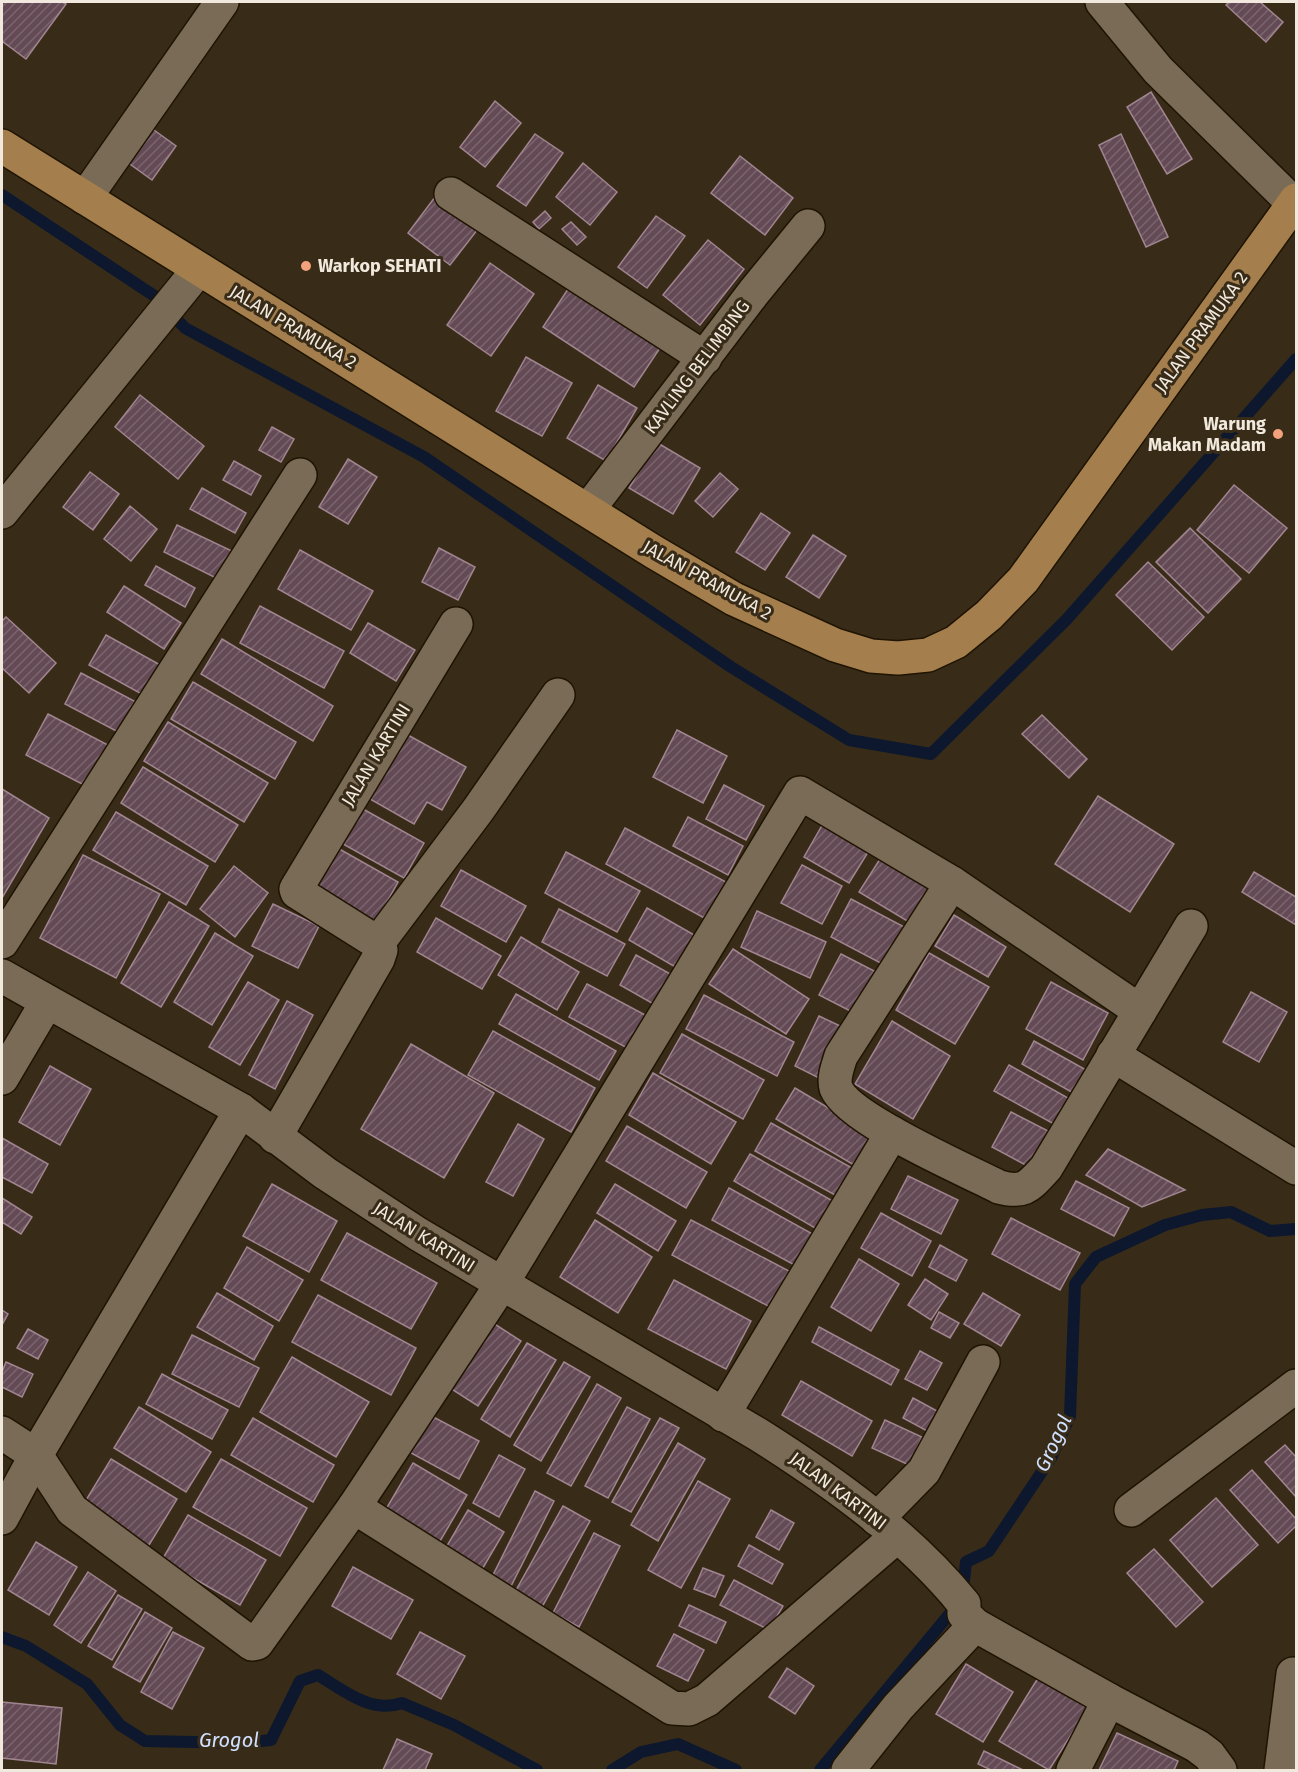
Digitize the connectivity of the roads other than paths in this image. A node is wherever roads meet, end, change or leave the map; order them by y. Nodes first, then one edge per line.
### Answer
1 (222, 2) edge
2 (1101, 2) edge
3 (2, 146) edge
4 (451, 194) dead end
5 (85, 198) junction
6 (1295, 202) edge
7 (808, 226) dead end
8 (199, 270) junction
9 (705, 358) junction
10 (300, 475) dead end
11 (603, 490) junction
12 (2, 512) edge
13 (456, 624) dead end
14 (558, 695) dead end
15 (952, 883) junction
16 (1191, 926) dead end
17 (2, 942) edge
18 (378, 943) junction
19 (2, 976) edge
20 (47, 1002) junction
21 (1140, 1011) junction
22 (1113, 1055) junction
23 (2, 1078) edge
24 (241, 1110) junction
25 (892, 1133) junction
26 (275, 1137) junction
27 (1296, 1168) edge
28 (501, 1285) junction
29 (983, 1362) dead end
30 (1296, 1386) edge
31 (723, 1415) junction
32 (2, 1433) edge
33 (36, 1455) junction
34 (354, 1507) junction
35 (1131, 1509) dead end
36 (2, 1518) edge
37 (886, 1528) junction
38 (968, 1614) junction
39 (1293, 1674) dead end
40 (1109, 1700) junction
41 (848, 1770) edge
42 (1073, 1770) edge
43 (1220, 1770) edge
44 (1281, 1770) edge

1 - 5 street
2 - 6 street
3 - 5 main road, JALAN PRAMUKA 2
4 - 9 street
5 - 8 main road, JALAN PRAMUKA 2
6 - 11 main road, JALAN PRAMUKA 2
7 - 9 street, KAVLING BELIMBING
8 - 11 main road, JALAN PRAMUKA 2
8 - 12 street
9 - 11 street, KAVLING BELIMBING
10 - 17 street
13 - 18 street, JALAN KARTINI
14 - 18 street
15 - 21 street
15 - 25 street
15 - 28 street
16 - 21 street
18 - 26 street
19 - 20 street, JALAN KARTINI
20 - 23 street
20 - 24 street, JALAN KARTINI
21 - 22 street
22 - 25 street
22 - 27 street
24 - 26 street, JALAN KARTINI
24 - 33 street
25 - 31 street
26 - 28 street, JALAN KARTINI
28 - 31 street, JALAN KARTINI
28 - 34 street
29 - 37 street
30 - 35 street
31 - 37 street, JALAN KARTINI
32 - 33 street
33 - 34 street
33 - 36 street
34 - 37 street, JALAN KARTINI
37 - 38 street
38 - 40 street
38 - 41 street
39 - 44 street
40 - 42 street
40 - 43 street

